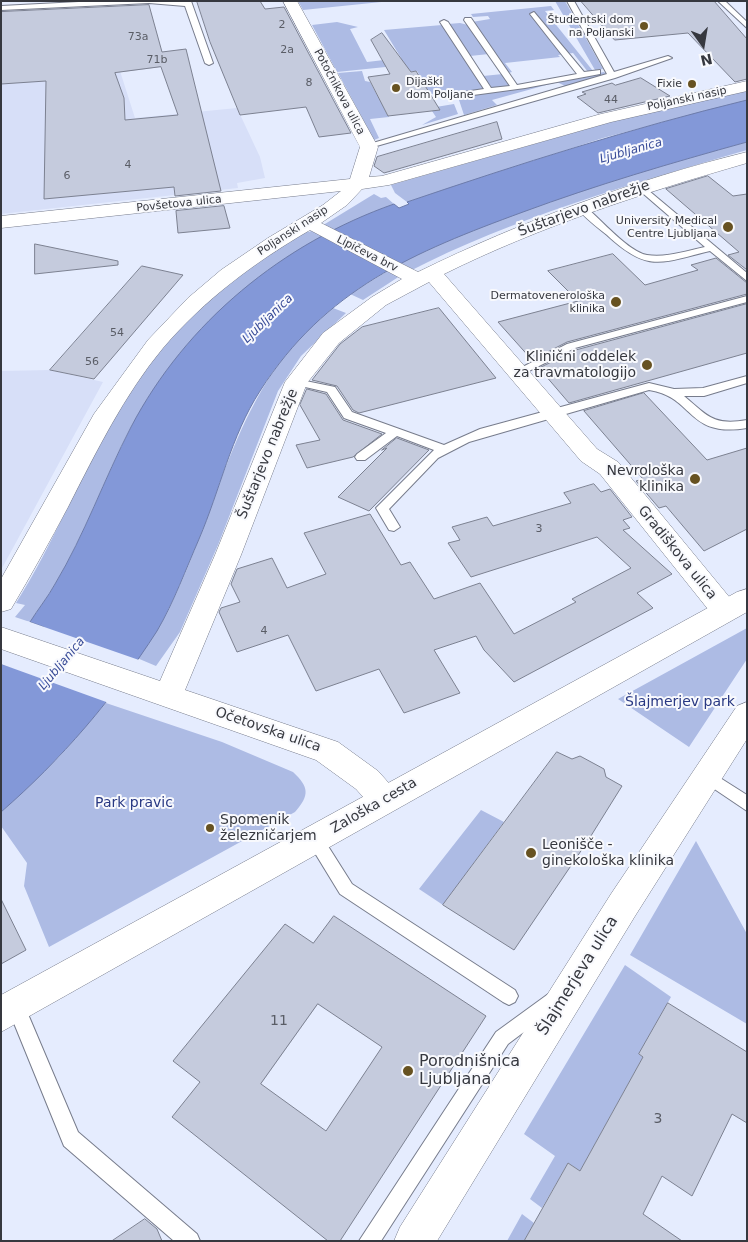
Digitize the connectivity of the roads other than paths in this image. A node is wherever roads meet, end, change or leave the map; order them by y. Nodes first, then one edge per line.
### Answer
1 (290, 1) edge
2 (570, 1) edge
3 (721, 1) edge
4 (187, 2) edge
5 (1, 8) edge
6 (534, 14) dead end
7 (468, 20) dead end
8 (444, 22) dead end
9 (747, 26) edge
10 (668, 58) dead end
11 (209, 63) dead end
12 (610, 73) junction
13 (582, 75) junction
14 (747, 86) edge
15 (515, 87) junction
16 (489, 91) junction
17 (454, 96) dead end
18 (369, 147) junction
19 (747, 157) edge
20 (356, 185) junction
21 (642, 188) junction
22 (583, 209) junction
23 (1, 222) edge
24 (318, 228) dead end
25 (712, 248) junction
26 (418, 275) junction
27 (747, 278) edge
28 (747, 299) edge
29 (518, 373) junction
30 (747, 379) edge
31 (296, 382) junction
32 (675, 392) junction
33 (551, 413) junction
34 (747, 424) edge
35 (395, 432) junction
36 (444, 449) junction
37 (361, 457) dead end
38 (394, 527) dead end
39 (1, 602) edge
40 (736, 605) edge
41 (6, 640) edge
42 (168, 695) junction
43 (747, 714) edge
44 (706, 775) junction
45 (384, 800) junction
46 (747, 804) edge
47 (315, 840) junction
48 (573, 984) junction
49 (509, 996) dead end
50 (9, 1011) edge
51 (190, 1241) edge
52 (369, 1241) edge
53 (414, 1241) edge

1 - 18 street, Potočnikova ulica
2 - 12 lane
3 - 9 lane
4 - 5 lane
4 - 11 lane
6 - 13 lane
7 - 15 lane
8 - 16 lane
10 - 12 lane
12 - 13 lane
12 - 18 lane
13 - 15 lane
14 - 20 street, Poljanski nasip
15 - 16 lane
16 - 17 lane
18 - 20 street, Potočnikova ulica
19 - 21 street, Šuštarjevo nabrežje
20 - 23 street, Povšetova ulica
20 - 39 street, Poljanski nasip
21 - 22 street, Šuštarjevo nabrežje
21 - 25 lane
22 - 25 lane
22 - 26 street, Šuštarjevo nabrežje
24 - 26 street, Lipičeva brv
25 - 27 lane
26 - 29 street, Gradiškova ulica
26 - 31 street, Šuštarjevo nabrežje
28 - 29 lane
29 - 33 street, Gradiškova ulica
30 - 32 lane
31 - 35 lane
31 - 42 street, Šuštarjevo nabrežje
32 - 33 lane
32 - 34 lane
33 - 36 lane
33 - 40 street, Gradiškova ulica
35 - 36 lane
35 - 37 lane
36 - 38 lane
40 - 45 street, Zaloška cesta
41 - 42 street, Očetovska ulica
42 - 45 street, Očetovska ulica
43 - 44 street, Šlajmerjeva ulica
44 - 46 lane
44 - 48 street, Šlajmerjeva ulica
45 - 47 street, Zaloška cesta
47 - 49 lane
47 - 50 street, Zaloška cesta
48 - 52 lane
48 - 53 street, Šlajmerjeva ulica
50 - 51 lane

